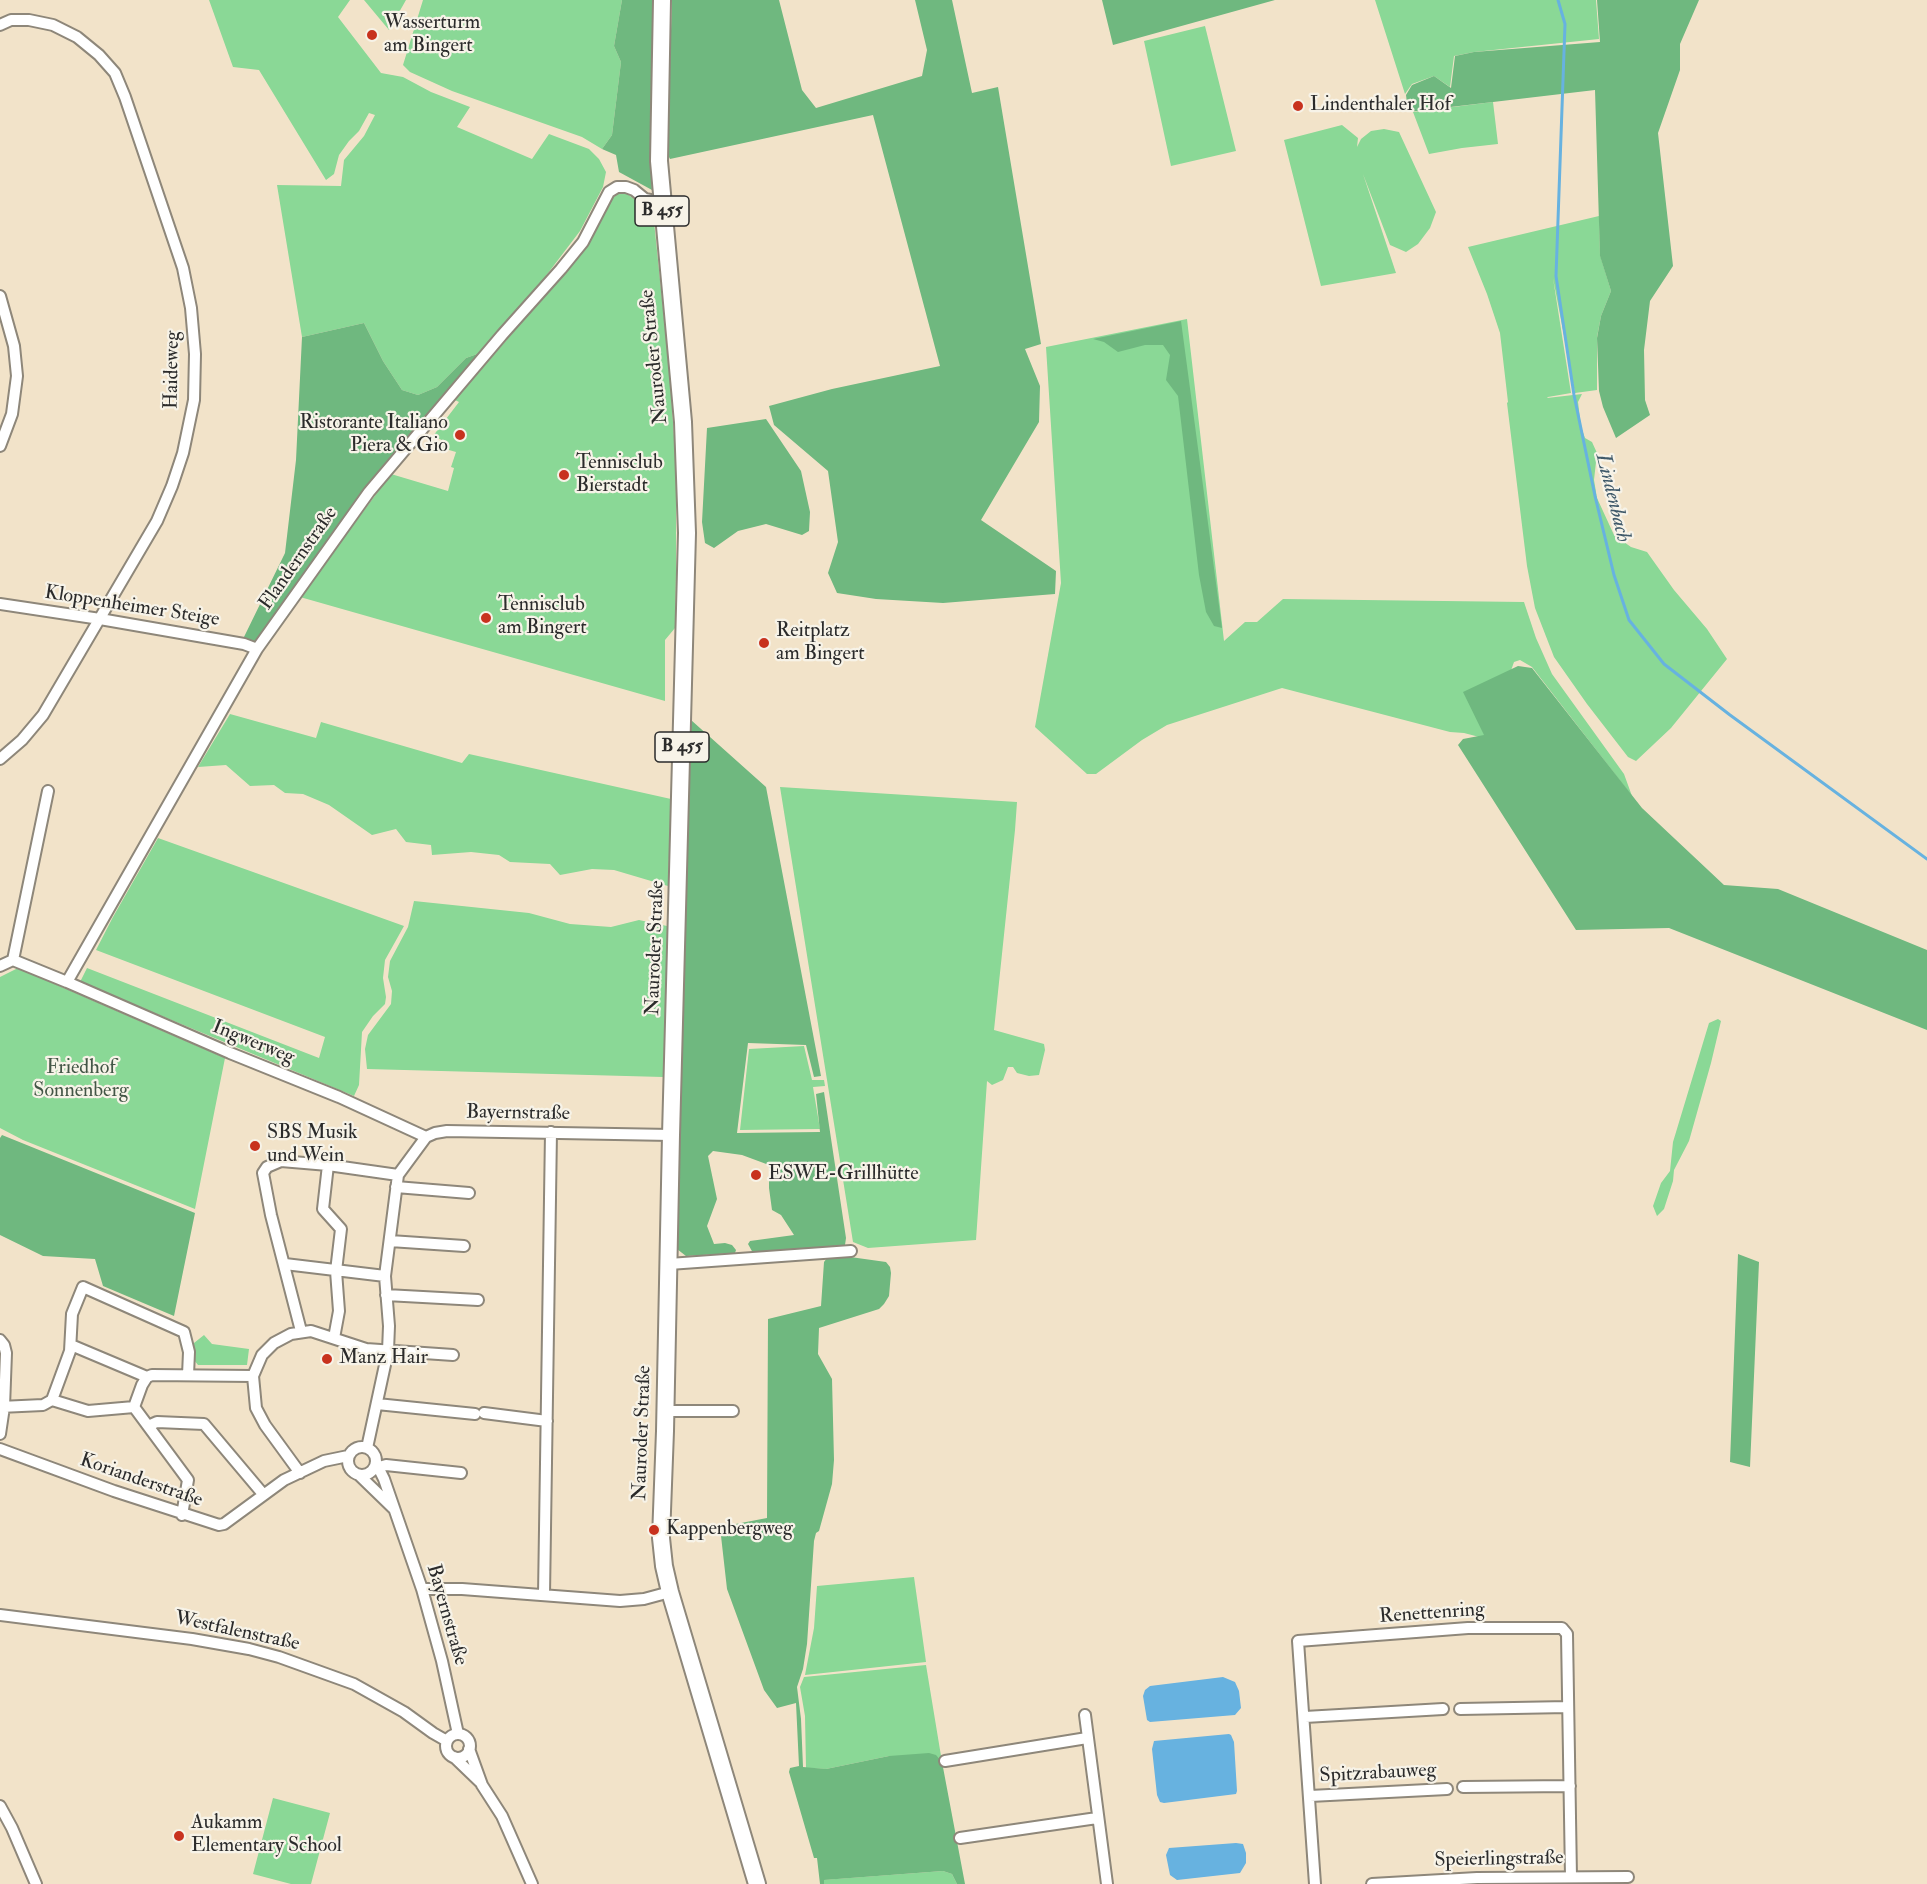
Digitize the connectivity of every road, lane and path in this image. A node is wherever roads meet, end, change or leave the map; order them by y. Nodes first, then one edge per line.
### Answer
1 (662, 0) edge
2 (0, 25) edge
3 (661, 202) junction
4 (0, 296) edge
5 (0, 446) edge
6 (0, 604) edge
7 (100, 619) junction
8 (257, 649) junction
9 (0, 759) edge
10 (48, 791) dead end
11 (13, 960) junction
12 (0, 966) edge
13 (67, 982) junction
14 (551, 1132) junction
15 (671, 1135) junction
16 (426, 1137) junction
17 (328, 1165) junction
18 (398, 1175) junction
19 (396, 1187) junction
20 (469, 1193) dead end
21 (390, 1241) junction
22 (464, 1246) dead end
23 (851, 1251) dead end
24 (285, 1264) junction
25 (669, 1264) junction
26 (336, 1271) junction
27 (385, 1276) junction
28 (386, 1295) junction
29 (478, 1300) dead end
30 (301, 1332) junction
31 (334, 1338) junction
32 (0, 1340) edge
33 (71, 1345) junction
34 (387, 1350) junction
35 (453, 1355) dead end
36 (188, 1375) junction
37 (253, 1376) junction
38 (147, 1377) junction
39 (52, 1400) junction
40 (377, 1404) junction
41 (2, 1407) edge
42 (134, 1407) junction
43 (665, 1411) junction
44 (733, 1412) dead end
45 (547, 1421) junction
46 (148, 1426) junction
47 (0, 1434) edge
48 (367, 1448) junction
49 (0, 1449) edge
50 (348, 1455) junction
51 (377, 1465) junction
52 (300, 1473) junction
53 (461, 1473) dead end
54 (359, 1475) junction
55 (263, 1494) junction
56 (393, 1508) junction
57 (182, 1515) junction
58 (422, 1589) junction
59 (670, 1592) junction
60 (544, 1595) junction
61 (0, 1615) edge
62 (1568, 1707) junction
63 (1443, 1709) dead end
64 (1460, 1709) dead end
65 (1085, 1715) dead end
66 (1305, 1718) junction
67 (458, 1734) junction
68 (1087, 1738) junction
69 (447, 1741) junction
70 (469, 1749) junction
71 (454, 1757) junction
72 (945, 1761) dead end
73 (482, 1785) junction
74 (1570, 1786) junction
75 (1463, 1787) dead end
76 (1447, 1789) dead end
77 (1310, 1796) junction
78 (0, 1806) edge
79 (1097, 1818) junction
80 (960, 1838) dead end
81 (1571, 1877) junction
82 (1628, 1877) dead end
83 (36, 1884) edge
84 (532, 1884) edge
85 (757, 1884) edge
86 (1107, 1884) edge
87 (1316, 1884) edge
88 (1372, 1884) edge

1 - 3 main road, Nauroder Straße / B 455
2 - 7 street, Haideweg
3 - 8 street, Flandernstraße
3 - 15 main road, Nauroder Straße / B 455
4 - 5 street
6 - 7 street, Kloppenheimer Steige
7 - 8 street, Kloppenheimer Steige
7 - 9 street, Haideweg
8 - 13 street, Flandernstraße
10 - 11 street
11 - 12 street
11 - 13 street
13 - 16 street, Ingwerweg
14 - 15 street, Bayernstraße
14 - 16 street, Bayernstraße
14 - 45 street
15 - 25 main road, Nauroder Straße / B 455
16 - 18 street
17 - 18 street
17 - 24 street
17 - 26 street
18 - 19 street
19 - 20 street
19 - 21 street
21 - 22 street
21 - 27 street
23 - 25 street
24 - 26 street
24 - 30 street
25 - 43 main road, Nauroder Straße / B 455
26 - 27 street
26 - 31 street
27 - 28 street
28 - 29 street
28 - 34 street
30 - 31 street
30 - 37 street
31 - 34 street
32 - 41 street
33 - 36 street
33 - 38 street
33 - 39 street
34 - 35 street
34 - 40 street
36 - 37 street
36 - 38 street
37 - 52 street
38 - 42 street
39 - 41 street
39 - 42 street
40 - 45 street
40 - 48 street
41 - 47 street
42 - 46 street
43 - 44 street
43 - 59 main road, Nauroder Straße / B 455
45 - 60 street
46 - 55 street
46 - 57 street
48 - 50 street
48 - 51 street
49 - 57 street, Korianderstraße
50 - 52 street, Korianderstraße
50 - 54 street
51 - 53 street
51 - 54 street
51 - 56 street, Bayernstraße
52 - 55 street, Korianderstraße
54 - 56 street, Bayernstraße
55 - 57 street, Korianderstraße
56 - 58 street, Bayernstraße
58 - 60 street
58 - 67 street, Bayernstraße
59 - 60 street
59 - 85 main road, Nauroder Straße / B 455
61 - 69 street, Westfalenstraße
62 - 64 street
62 - 66 street, Renettenring
62 - 74 street, Renettenring
63 - 66 street
65 - 68 street
66 - 77 street, Renettenring
67 - 69 street
67 - 70 street
68 - 72 street
68 - 79 street
69 - 71 street
70 - 71 street
70 - 73 street
71 - 73 street
73 - 84 street
74 - 75 street
74 - 81 street, Renettenring
76 - 77 street, Spitzrabauweg
77 - 87 street, Renettenring
78 - 83 street
79 - 80 street
79 - 86 street
81 - 82 street, Speierlingstraße
81 - 88 street, Speierlingstraße

